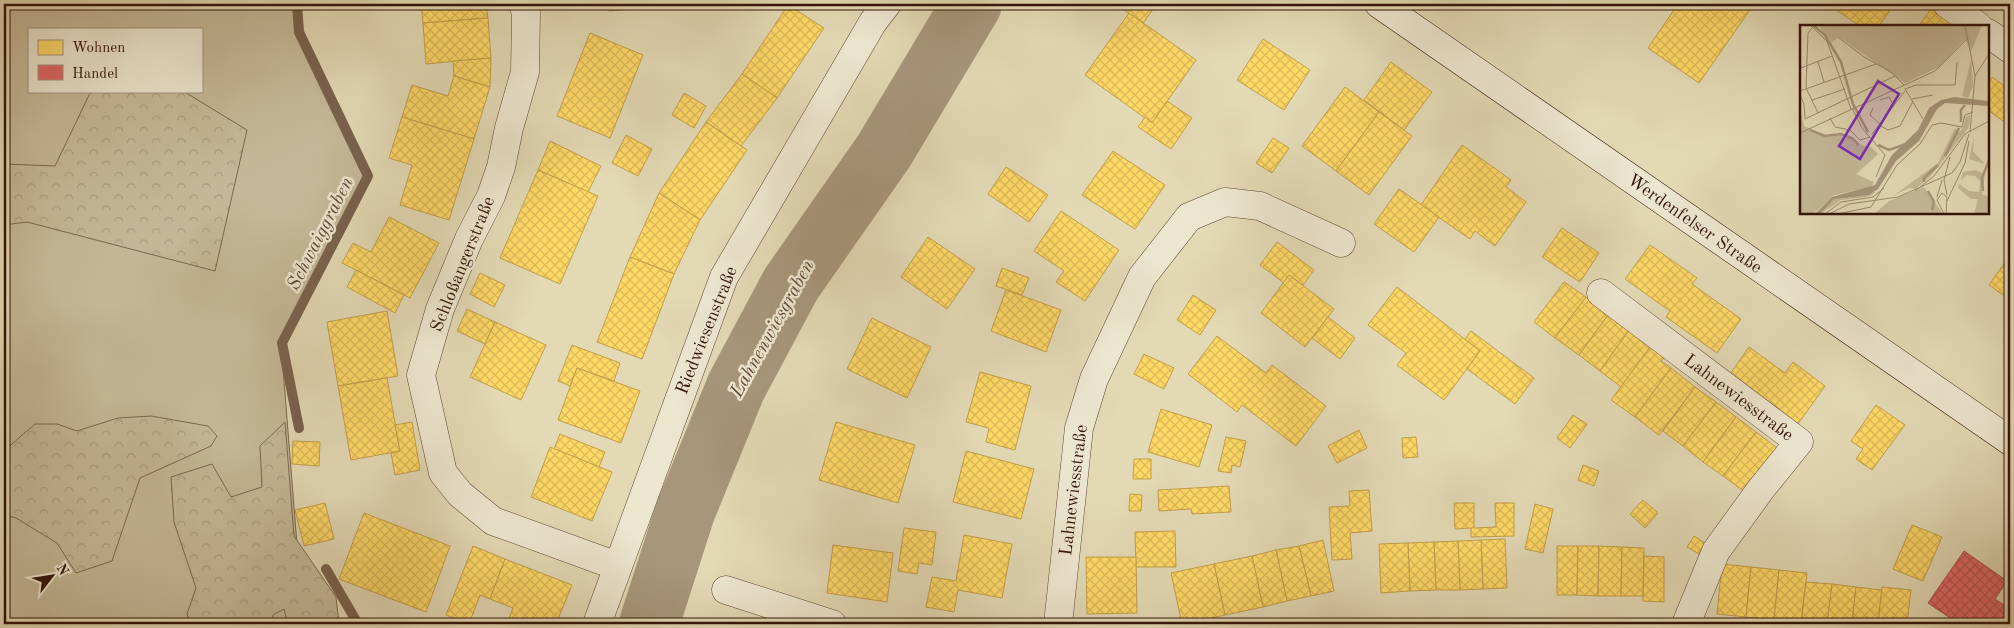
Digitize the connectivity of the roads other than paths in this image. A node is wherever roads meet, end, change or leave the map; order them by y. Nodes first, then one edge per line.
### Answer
1 (523, 4) edge
2 (886, 4) edge
3 (1379, 4) edge
4 (1947, 4) edge
5 (1977, 25) edge
6 (1989, 34) edge
7 (2010, 49) edge
8 (1341, 242) dead end
9 (1601, 293) dead end
10 (2010, 441) edge
11 (617, 566) junction
12 (726, 590) dead end
13 (597, 624) edge
14 (832, 624) edge
15 (1058, 624) edge
16 (1686, 624) edge

1 - 11 street, Schloßangerstraße
2 - 11 street, Riedwiesenstraße
3 - 10 street, Werdenfelser Straße
4 - 5 street
6 - 7 street
8 - 15 street, Lahnewiesstraße
9 - 16 street, Lahnewiesstraße
11 - 13 street, Riedwiesenstraße
12 - 14 street

